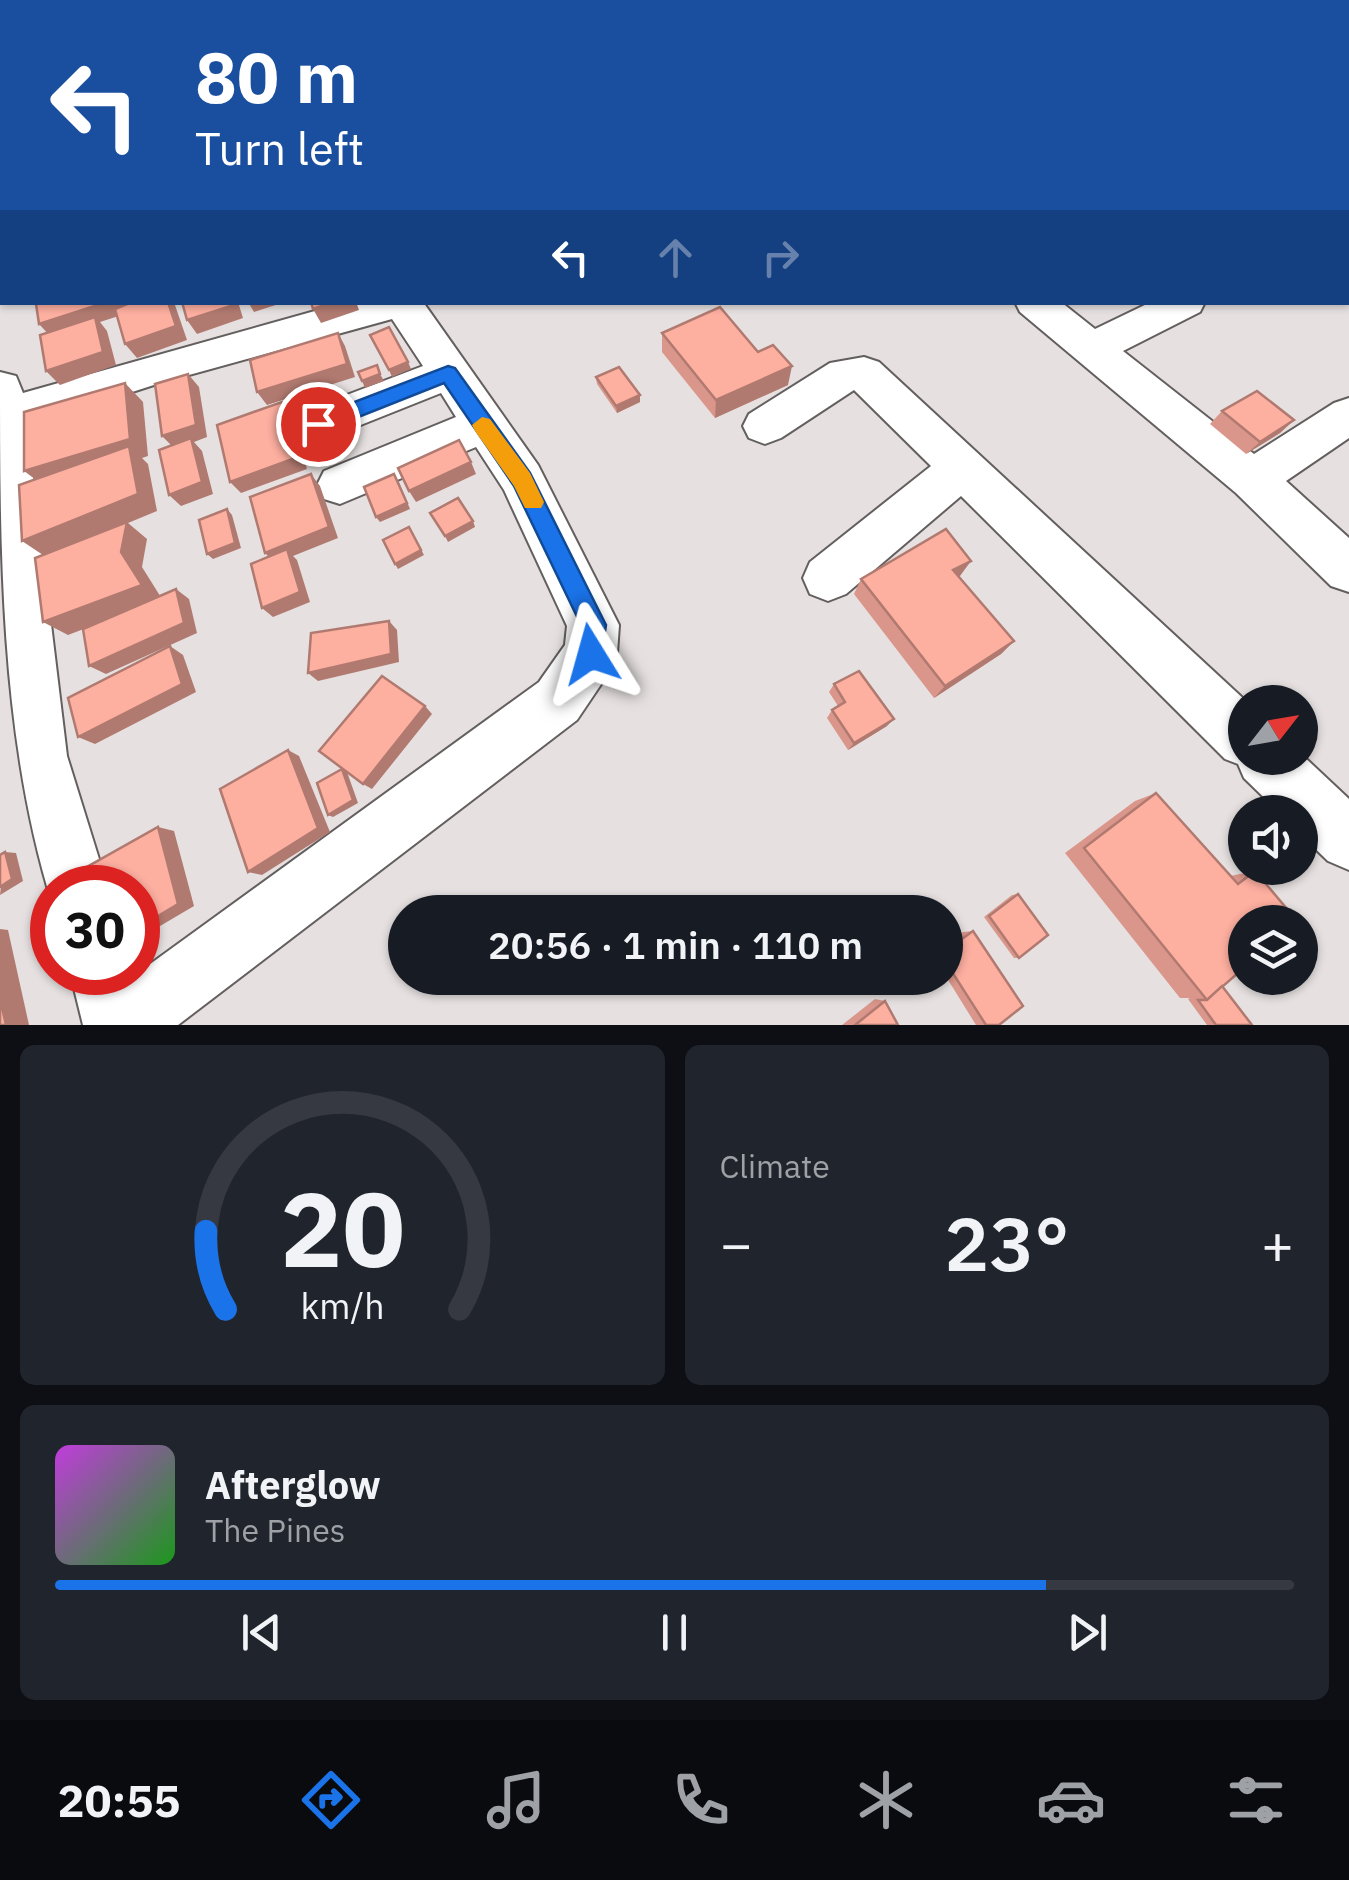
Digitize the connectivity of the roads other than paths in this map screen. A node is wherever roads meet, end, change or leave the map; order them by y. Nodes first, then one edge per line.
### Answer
1 (391, 305) edge
2 (404, 305) edge
3 (1038, 305) edge
4 (1180, 305) edge
5 (1094, 348) junction
6 (448, 373) junction
7 (1, 405) edge
8 (1349, 415) edge
9 (318, 424) dead end
10 (482, 425) junction
11 (765, 426) dead end
12 (964, 466) junction
13 (1252, 479) junction
14 (340, 485) dead end
15 (1349, 570) edge
16 (828, 578) dead end
17 (1228, 722) edge
18 (1282, 775) edge
19 (1349, 840) edge
20 (70, 865) edge
21 (110, 995) edge
22 (120, 1025) edge

1 - 7 street
2 - 6 street
3 - 5 street
4 - 5 street
5 - 13 street
6 - 9 street
6 - 10 street
7 - 20 street
8 - 13 street
10 - 14 street
10 - 22 street
11 - 12 street
12 - 16 street
12 - 17 street
13 - 15 street
18 - 19 street
21 - 22 street

